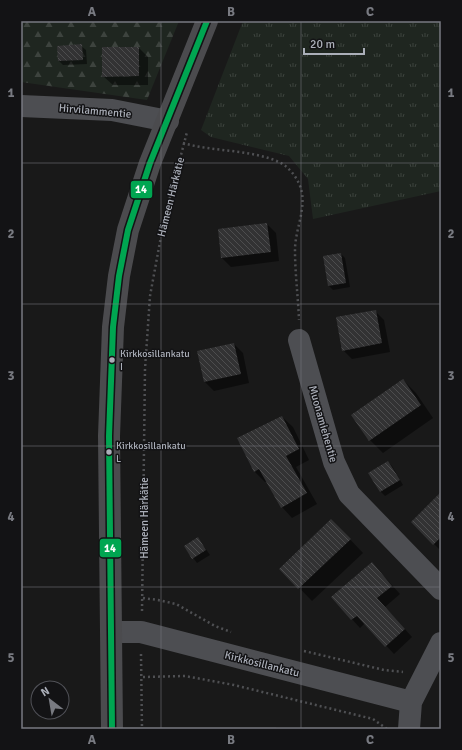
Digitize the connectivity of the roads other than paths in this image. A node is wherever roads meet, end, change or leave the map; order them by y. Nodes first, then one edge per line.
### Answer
1 (207, 21) edge
2 (21, 106) edge
3 (168, 121) junction
4 (299, 340) road end
5 (441, 589) edge
6 (112, 632) junction
7 (441, 643) edge
8 (411, 702) junction
9 (112, 729) edge
10 (409, 729) edge

1 - 3 main road
2 - 3 street, Hirvilammentie
3 - 6 main road
4 - 5 street, Muonamiehentie
6 - 8 street, Kirkkosillankatu
6 - 9 main road
7 - 8 street
8 - 10 street

